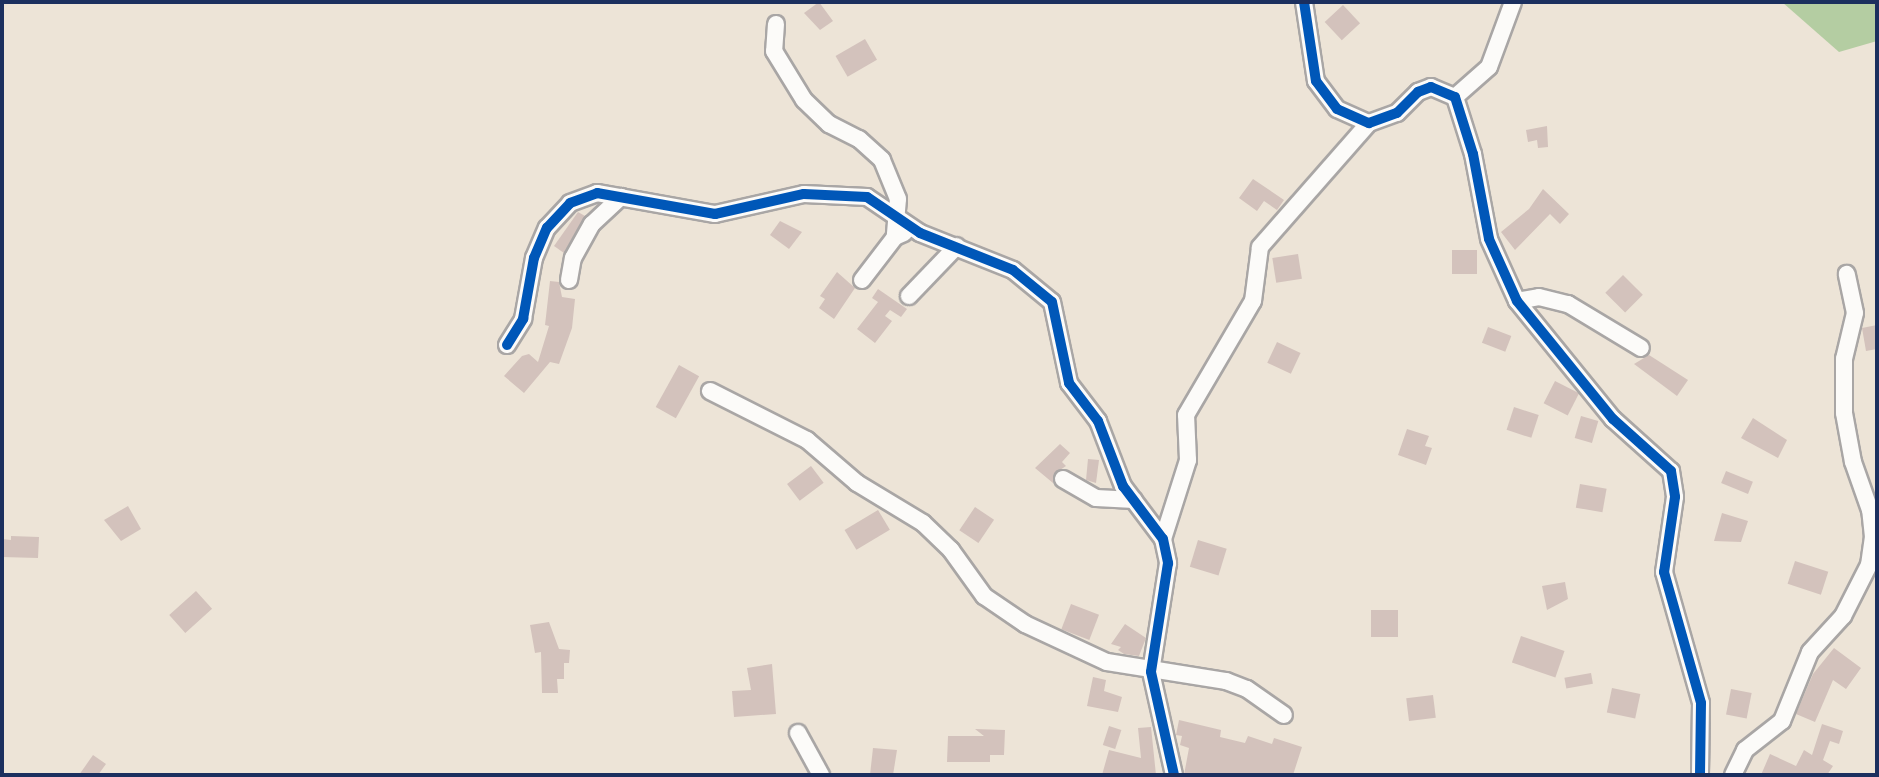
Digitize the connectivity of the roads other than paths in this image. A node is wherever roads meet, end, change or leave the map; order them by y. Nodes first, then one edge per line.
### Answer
1 (1304, 2) edge
2 (1513, 2) edge
3 (776, 24) dead end
4 (1455, 97) junction
5 (1369, 123) junction
6 (621, 197) junction
7 (899, 217) junction
8 (920, 233) junction
9 (895, 237) junction
10 (957, 246) junction
11 (1847, 274) dead end
12 (862, 279) dead end
13 (569, 280) dead end
14 (909, 296) dead end
15 (1517, 301) junction
16 (507, 345) dead end
17 (1641, 348) dead end
18 (710, 391) dead end
19 (1063, 479) dead end
20 (1135, 500) junction
21 (1163, 539) junction
22 (1151, 672) junction
23 (1284, 715) dead end
24 (798, 733) dead end
25 (821, 775) edge
26 (1174, 775) edge
27 (1700, 775) edge
28 (1733, 775) edge

1 - 5 street
2 - 4 street
3 - 7 street
4 - 5 street
4 - 15 street
5 - 21 street
6 - 7 street
6 - 13 street
6 - 16 street
7 - 8 street
7 - 9 street
8 - 9 street
8 - 10 street
9 - 12 street
10 - 14 street
10 - 20 street
11 - 28 street
15 - 17 street
15 - 27 street
18 - 22 street
19 - 20 street
20 - 21 street
21 - 22 street
22 - 23 street
22 - 26 street
24 - 25 street

